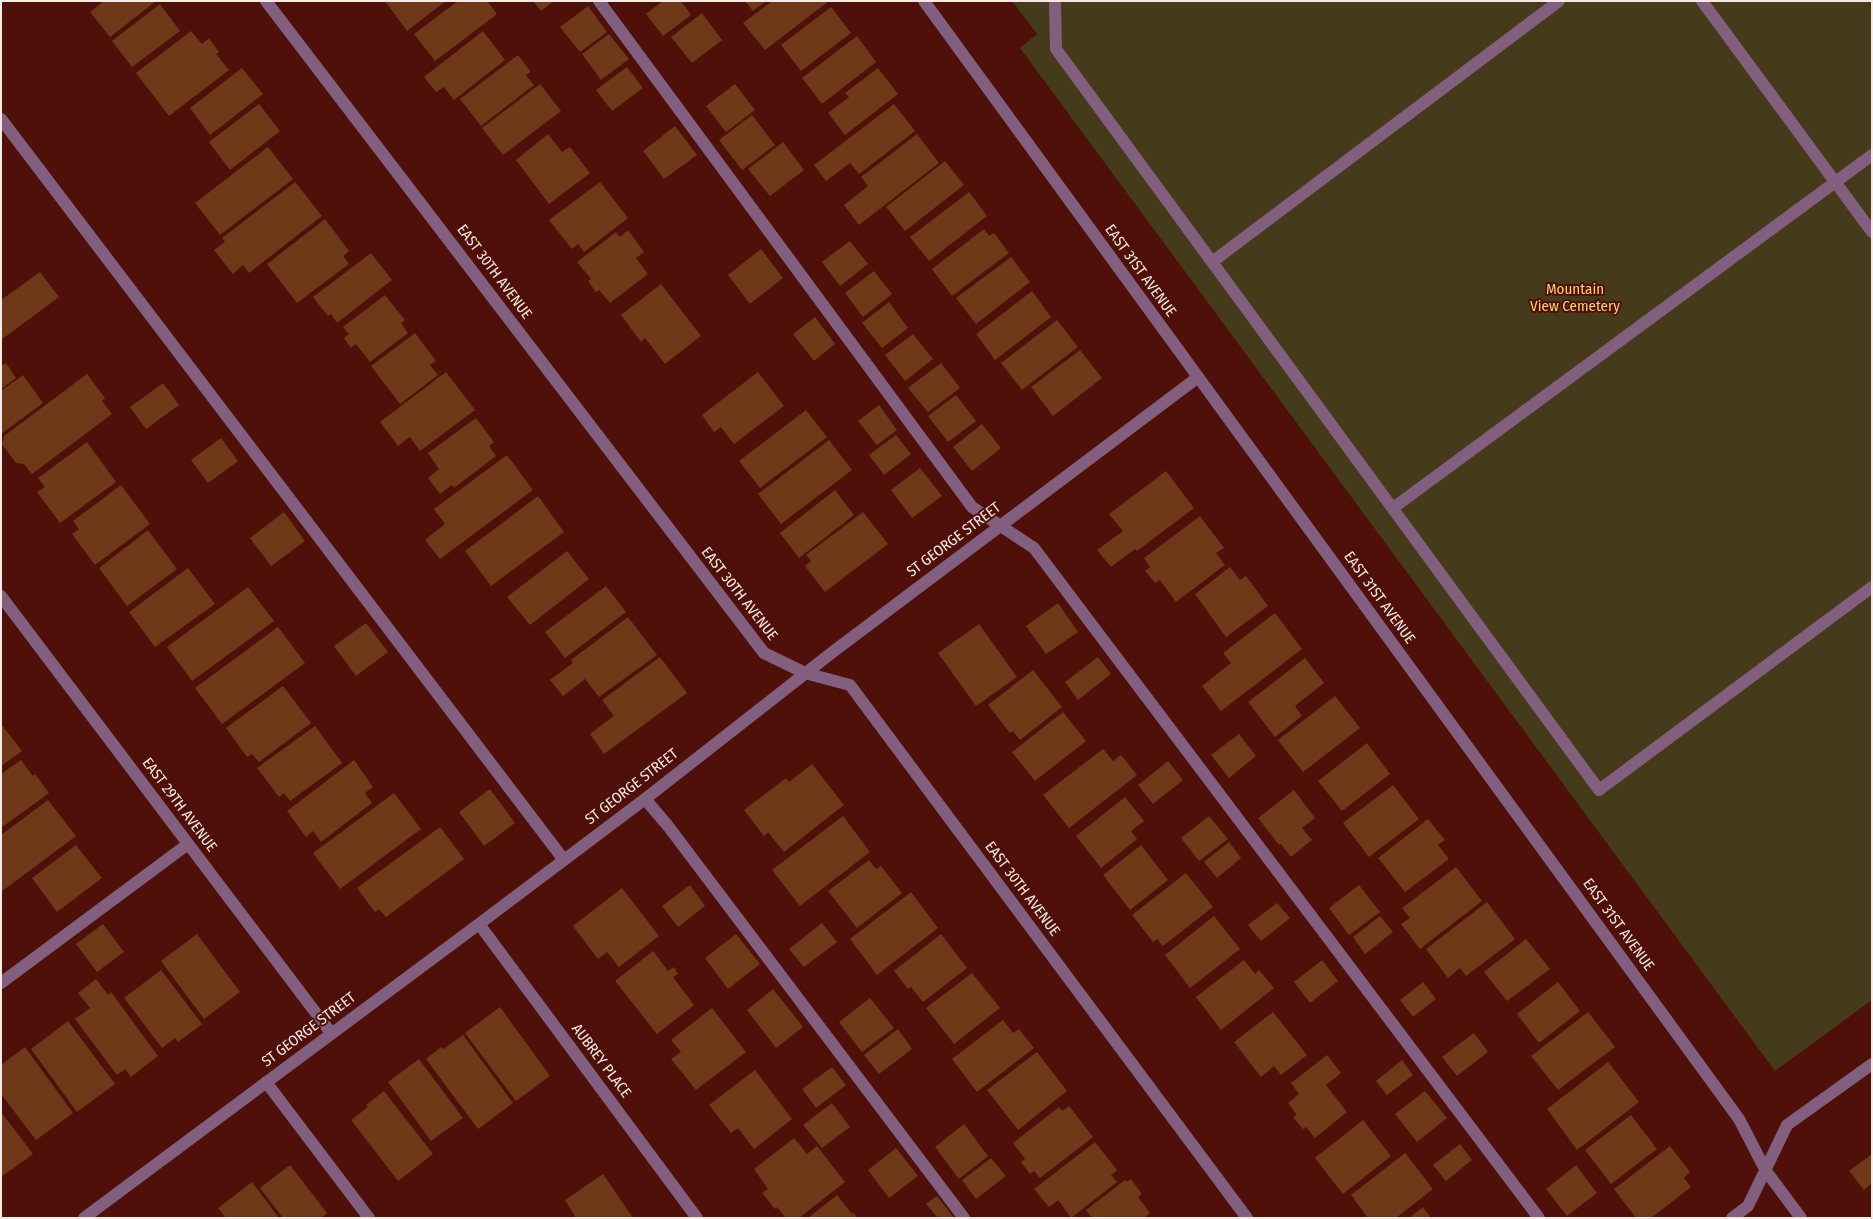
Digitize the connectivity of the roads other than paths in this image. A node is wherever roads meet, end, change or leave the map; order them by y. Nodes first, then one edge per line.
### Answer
1 (266, 1) edge
2 (598, 1) edge
3 (924, 1) edge
4 (1055, 1) edge
5 (1559, 1) edge
6 (1702, 1) edge
7 (1, 119) edge
8 (1872, 155) edge
9 (1835, 182) junction
10 (1872, 232) edge
11 (1212, 262) junction
12 (1198, 378) junction
13 (1393, 508) junction
14 (1000, 526) junction
15 (1872, 587) edge
16 (1, 596) edge
17 (805, 674) junction
18 (645, 799) junction
19 (188, 844) junction
20 (564, 860) junction
21 (479, 924) junction
22 (1, 983) edge
23 (331, 1033) junction
24 (1872, 1064) edge
25 (266, 1082) junction
26 (1766, 1171) junction
27 (84, 1218) edge
28 (369, 1218) edge
29 (697, 1218) edge
30 (964, 1218) edge
31 (1247, 1218) edge
32 (1539, 1218) edge
33 (1732, 1218) edge
34 (1801, 1218) edge

1 - 17 street, EAST 30TH AVENUE
2 - 14 street
3 - 12 street, EAST 31ST AVENUE
4 - 11 street
5 - 11 street
6 - 9 street
7 - 20 street
8 - 9 street
9 - 10 street
9 - 13 street
11 - 13 street
12 - 14 street, ST GEORGE STREET
12 - 26 street, EAST 31ST AVENUE
13 - 15 street
14 - 17 street, ST GEORGE STREET
14 - 32 street
16 - 19 street, EAST 29TH AVENUE
17 - 18 street, ST GEORGE STREET
17 - 31 street, EAST 30TH AVENUE
18 - 20 street, ST GEORGE STREET
18 - 30 street
19 - 22 street
19 - 23 street, EAST 29TH AVENUE
20 - 21 street, ST GEORGE STREET
21 - 23 street, ST GEORGE STREET
21 - 29 street, AUBREY PLACE
23 - 25 street, ST GEORGE STREET
24 - 26 street
25 - 27 street, ST GEORGE STREET
25 - 28 street
26 - 33 street
26 - 34 street, EAST 31ST AVENUE

